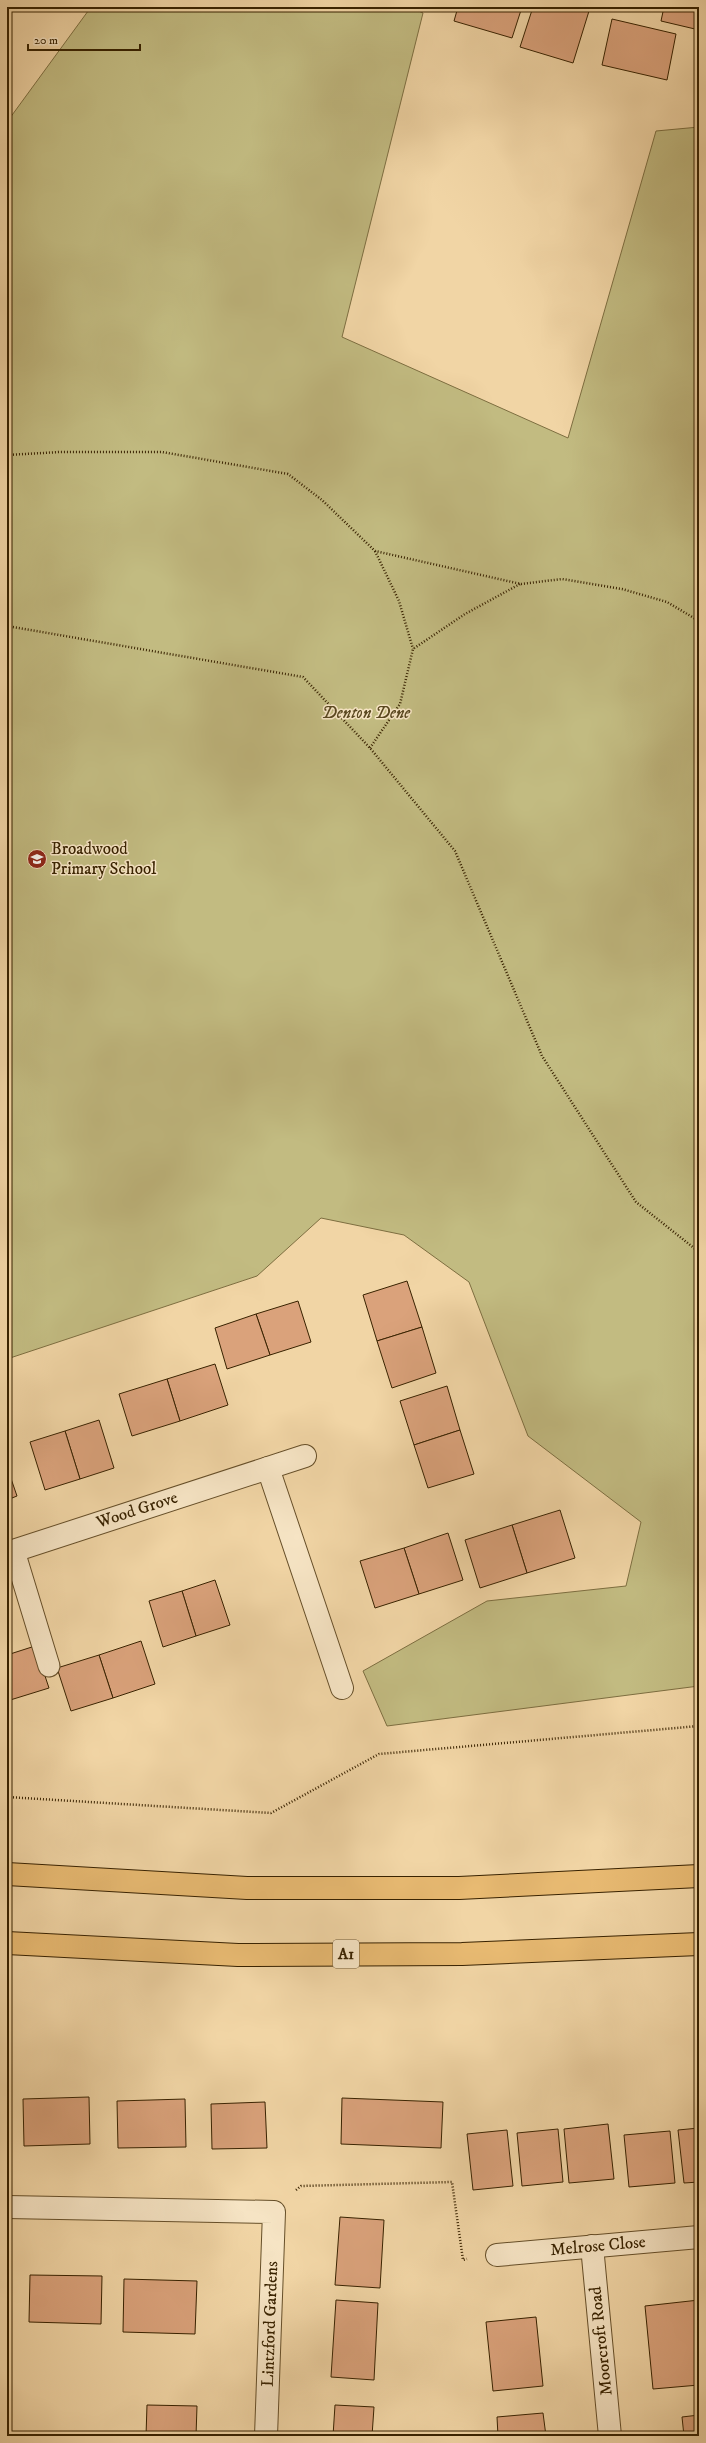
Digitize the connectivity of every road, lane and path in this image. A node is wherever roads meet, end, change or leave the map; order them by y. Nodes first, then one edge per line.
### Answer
1 (7, 455) edge
2 (375, 551) junction
3 (521, 584) junction
4 (699, 622) edge
5 (7, 626) edge
6 (413, 649) junction
7 (370, 748) junction
8 (699, 1252) edge
9 (305, 1456) dead end
10 (268, 1468) junction
11 (10, 1552) edge
12 (49, 1666) dead end
13 (342, 1688) dead end
14 (699, 1726) edge
15 (7, 1797) edge
16 (7, 1874) edge
17 (699, 1876) edge
18 (7, 1943) edge
19 (694, 1945) edge
20 (7, 2207) edge
21 (274, 2212) junction
22 (699, 2237) edge
23 (592, 2246) junction
24 (497, 2255) joint
25 (266, 2436) edge
26 (610, 2436) edge

1 - 2 path
2 - 3 path
2 - 6 path
3 - 4 path
3 - 6 path
5 - 7 path
6 - 7 path
7 - 8 path
9 - 10 street, Wood Grove
10 - 11 street, Wood Grove
10 - 13 street
11 - 12 lane
14 - 15 path
16 - 17 highway
18 - 19 highway, A1
20 - 21 street
21 - 24 path
21 - 25 street, Lintzford Gardens
22 - 23 street, Melrose Close
23 - 24 street, Melrose Close
23 - 26 street, Moorcroft Road

